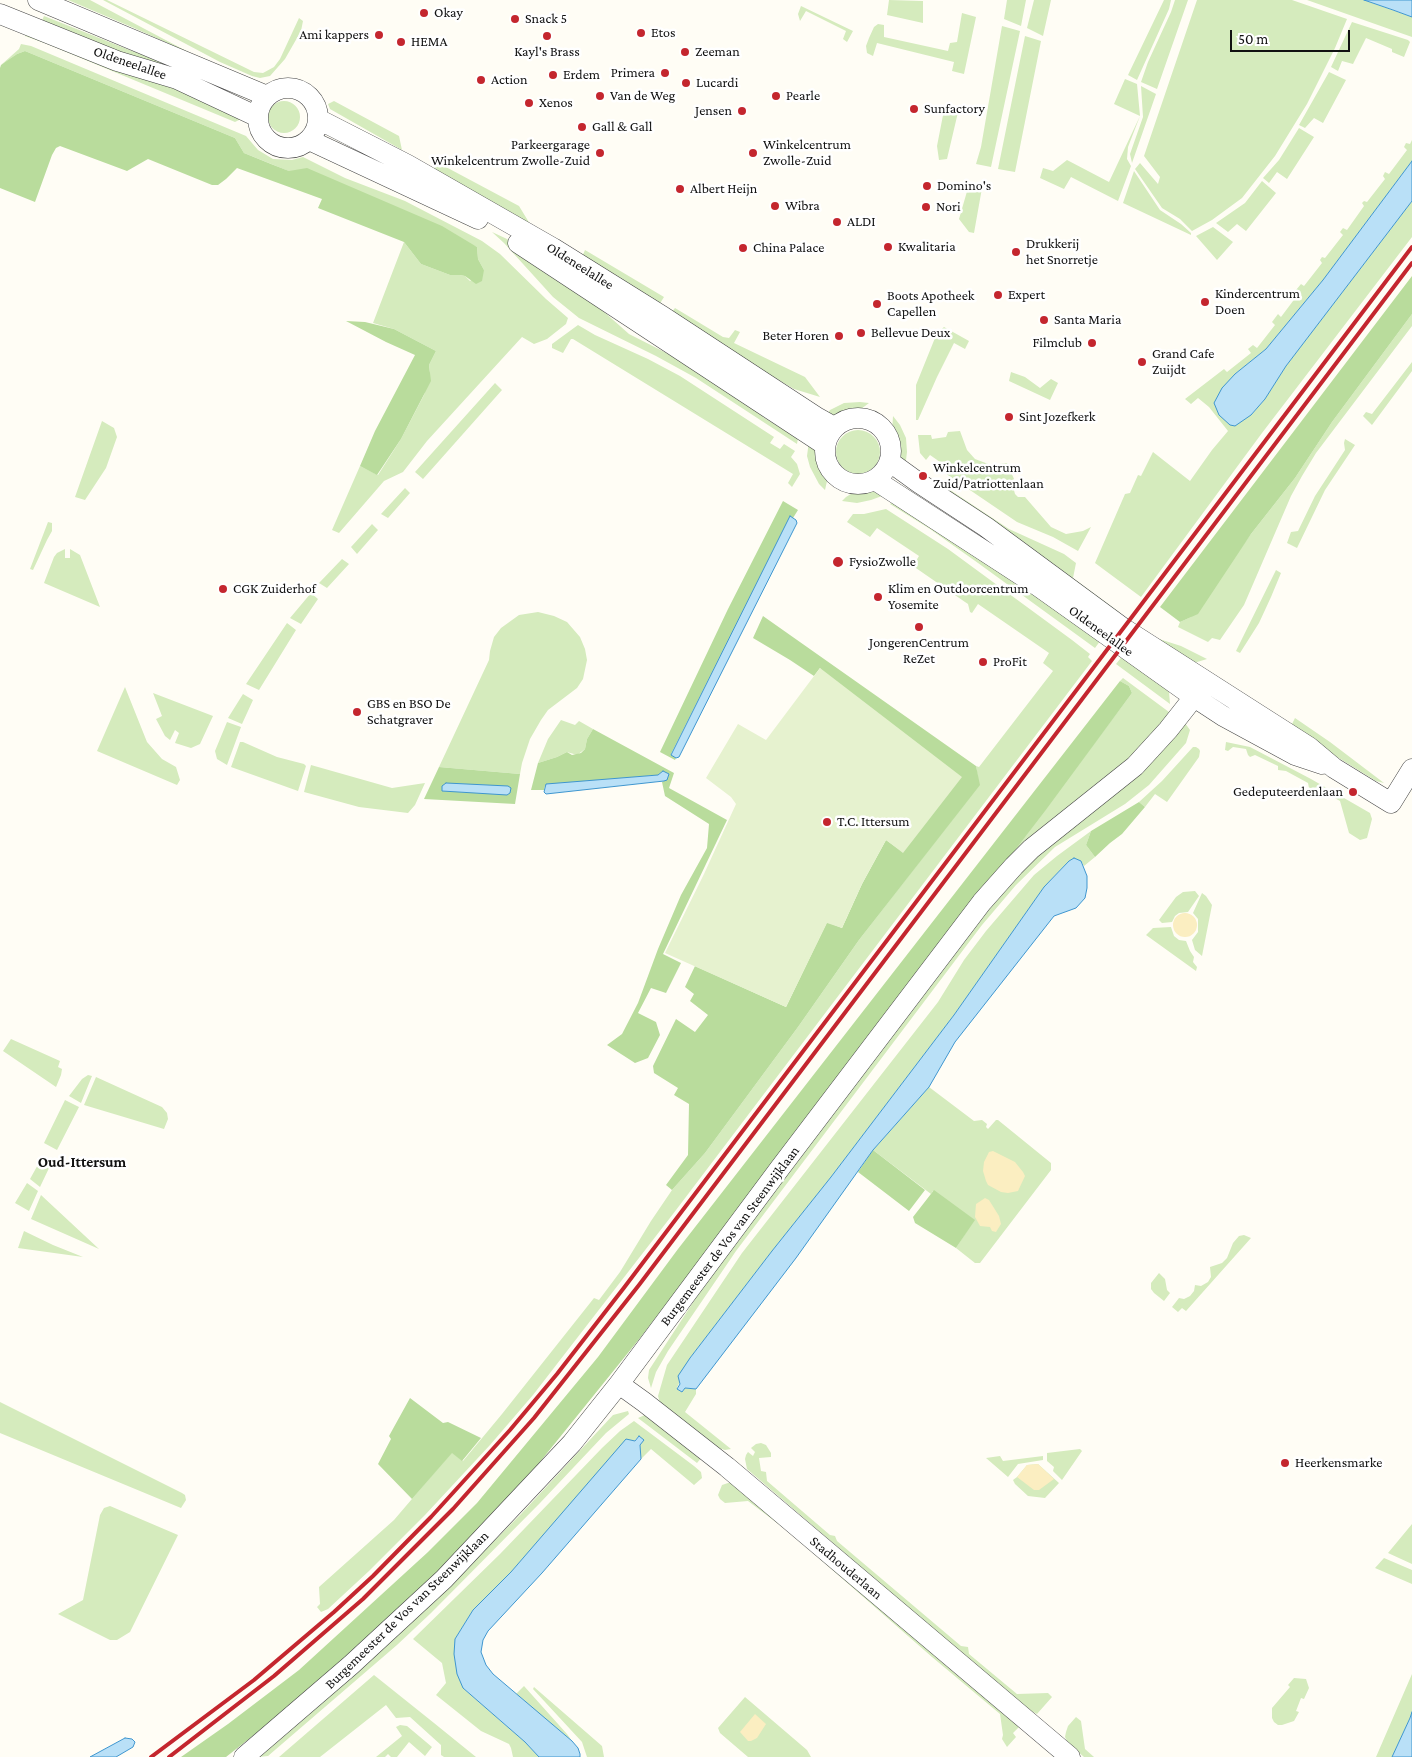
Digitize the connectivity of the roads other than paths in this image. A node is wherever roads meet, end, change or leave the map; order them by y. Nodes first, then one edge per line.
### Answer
1 (38, 0) edge
2 (0, 14) edge
3 (267, 96) junction
4 (258, 116) junction
5 (318, 119) junction
6 (309, 140) junction
7 (834, 428) junction
8 (825, 446) junction
9 (890, 462) junction
10 (875, 480) junction
11 (1194, 697) junction
12 (1334, 768) junction
13 (1412, 769) edge
14 (619, 1384) junction
15 (244, 1757) edge
16 (1070, 1757) edge

1 - 3 street, Oldeneelallee
2 - 4 street, Oldeneelallee
3 - 4 street
3 - 5 street
4 - 6 street
5 - 6 street
5 - 7 street, Oldeneelallee
6 - 8 street, Oldeneelallee
7 - 8 street
7 - 9 street
8 - 10 street
9 - 10 street
9 - 12 street, Oldeneelallee
10 - 11 street, Oldeneelallee
11 - 12 street, Oldeneelallee
11 - 14 street, Burgemeester de Vos van Steenwijklaan
12 - 13 street, Oldeneelallee
14 - 15 street, Burgemeester de Vos van Steenwijklaan
14 - 16 street, Stadhouderlaan

